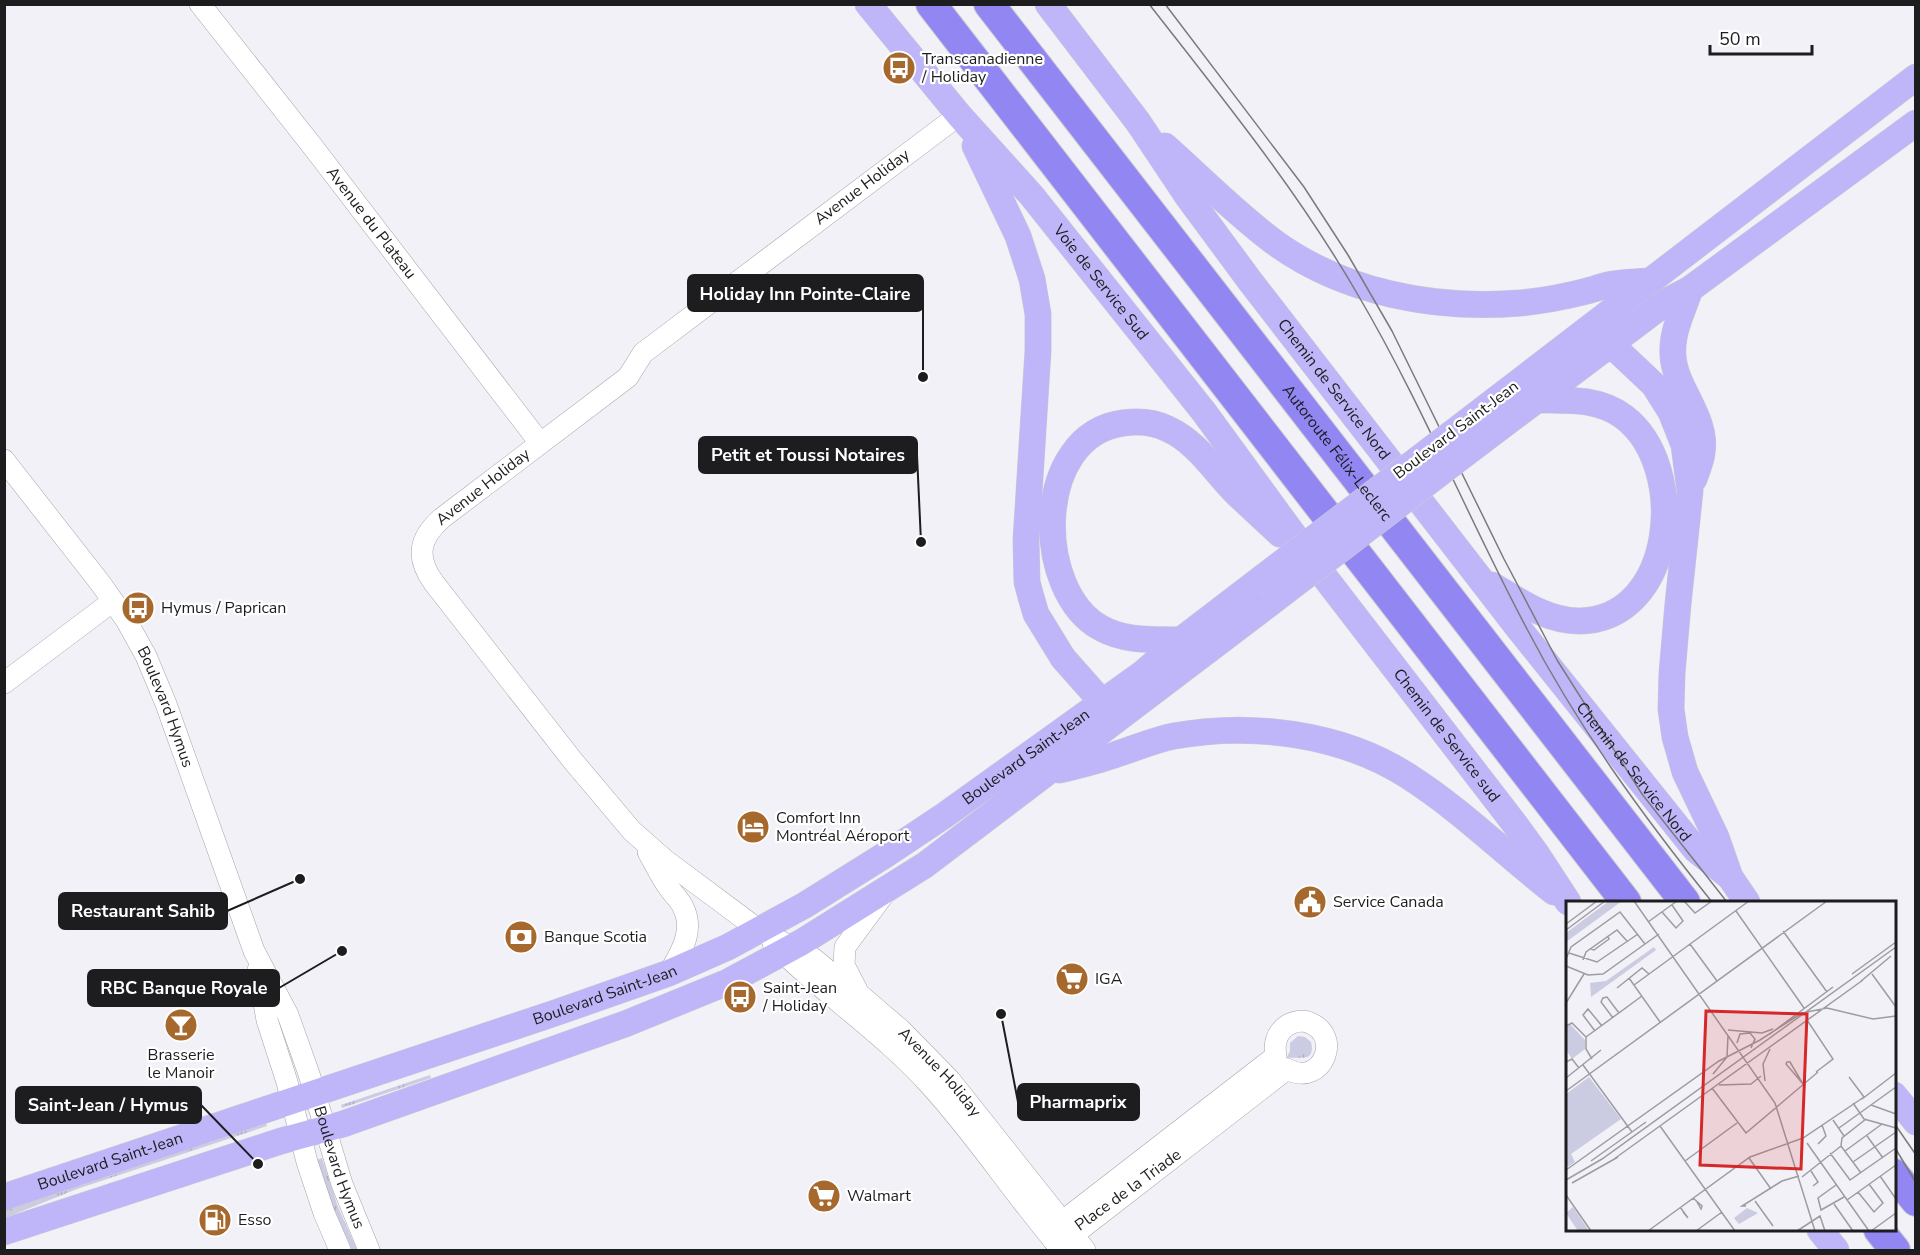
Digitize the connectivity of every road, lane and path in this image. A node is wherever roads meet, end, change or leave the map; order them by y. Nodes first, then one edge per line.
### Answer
1 (200, 4) edge
2 (868, 4) edge
3 (931, 4) edge
4 (989, 4) edge
5 (1048, 4) edge
6 (1916, 77) edge
7 (959, 116) junction
8 (1138, 122) junction
9 (1916, 123) edge
10 (1650, 281) junction
11 (1690, 289) junction
12 (1585, 332) junction
13 (1608, 345) junction
14 (1537, 400) junction
15 (540, 443) junction
16 (1458, 444) junction
17 (4, 460) edge
18 (1690, 491) junction
19 (1320, 571) junction
20 (1479, 577) junction
21 (1261, 594) junction
22 (113, 601) junction
23 (1181, 640) junction
24 (4, 683) edge
25 (1102, 702) junction
26 (1129, 711) junction
27 (1046, 774) junction
28 (641, 841) junction
29 (1730, 877) junction
30 (889, 889) junction
31 (1566, 901) edge
32 (1567, 901) edge
33 (1624, 901) edge
34 (1683, 901) edge
35 (1747, 901) edge
36 (759, 930) junction
37 (787, 950) junction
38 (669, 973) junction
39 (859, 994) junction
40 (1282, 1063) dead end
41 (1896, 1097) edge
42 (304, 1098) junction
43 (1916, 1122) edge
44 (313, 1132) junction
45 (1896, 1176) edge
46 (4, 1197) edge
47 (1916, 1201) edge
48 (1821, 1231) edge
49 (1880, 1231) edge
50 (4, 1232) edge
51 (1063, 1237) edge
52 (340, 1251) edge
53 (369, 1251) edge
54 (1085, 1251) edge
55 (1836, 1251) edge
56 (1895, 1251) edge

1 - 15 street, Avenue du Plateau
2 - 7 main road, Voie de Service Sud
3 - 33 highway
4 - 34 highway, Autoroute Félix-Leclerc
5 - 8 main road, Chemin de Service Nord
6 - 10 main road, Boulevard Saint-Jean
7 - 15 street, Avenue Holiday
7 - 19 main road, Voie de Service Sud
7 - 25 main road
8 - 10 main road
8 - 20 main road, Chemin de Service Nord
9 - 11 main road, Boulevard Saint-Jean
10 - 12 main road, Boulevard Saint-Jean
11 - 13 main road, Boulevard Saint-Jean
11 - 18 main road
12 - 13 main road
12 - 16 main road, Boulevard Saint-Jean
13 - 14 main road, Boulevard Saint-Jean
13 - 18 main road
14 - 16 main road, Boulevard Saint-Jean
14 - 20 main road
15 - 28 street, Avenue Holiday
16 - 21 main road, Boulevard Saint-Jean, bridge
17 - 22 street, Boulevard Hymus
18 - 29 main road
19 - 23 main road
19 - 32 main road, Chemin de Service sud
20 - 29 main road, Chemin de Service Nord
21 - 23 main road, Boulevard Saint-Jean
21 - 26 main road, Boulevard Saint-Jean
22 - 24 street
22 - 42 street, Boulevard Hymus
23 - 25 main road, Boulevard Saint-Jean
25 - 26 main road
25 - 36 main road, Boulevard Saint-Jean
26 - 27 main road, Boulevard Saint-Jean
27 - 30 main road, Boulevard Saint-Jean
27 - 31 main road
28 - 36 street, Avenue Holiday
28 - 38 street
29 - 35 main road, Chemin de Service Nord
30 - 37 main road, Boulevard Saint-Jean
30 - 39 street
36 - 37 street, Avenue Holiday
36 - 38 main road, Boulevard Saint-Jean
37 - 39 street, Avenue Holiday
37 - 44 main road, Boulevard Saint-Jean
37 - 51 street, Avenue Holiday
38 - 42 main road, Boulevard Saint-Jean
39 - 51 street, Avenue Holiday
40 - 51 street, Place de la Triade
41 - 43 main road
42 - 44 street, Boulevard Hymus
42 - 46 main road, Boulevard Saint-Jean
44 - 50 main road, Boulevard Saint-Jean
44 - 52 street, Boulevard Hymus
44 - 53 street, Boulevard Hymus
45 - 47 highway
48 - 55 main road
49 - 56 highway
51 - 54 street, Avenue Holiday

